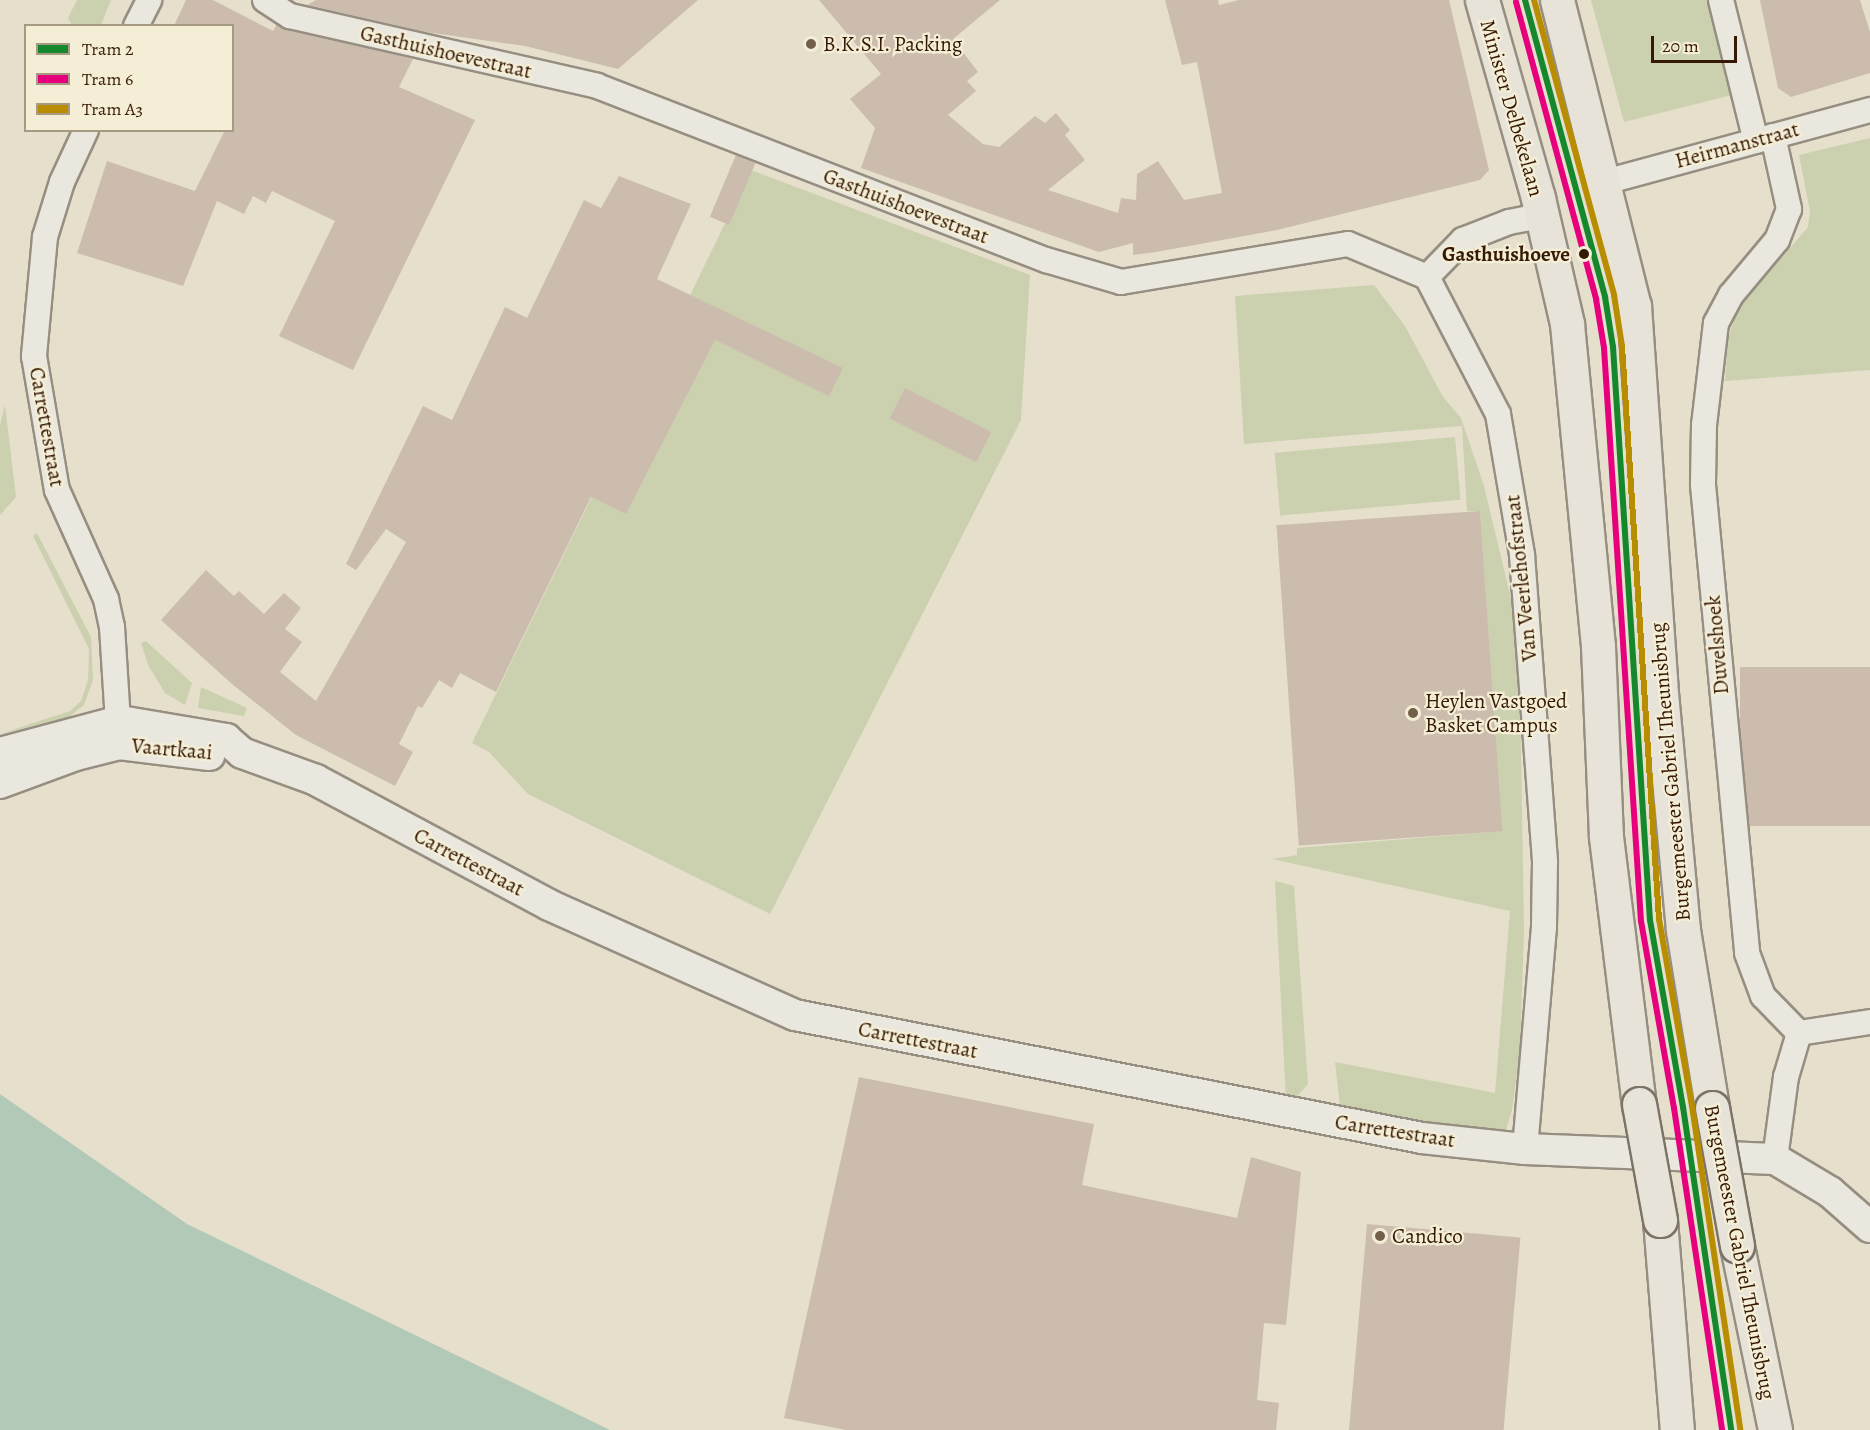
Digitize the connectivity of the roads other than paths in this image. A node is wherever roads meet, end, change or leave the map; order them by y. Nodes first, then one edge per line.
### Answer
1 (149, 0) edge
2 (265, 0) edge
3 (1482, 0) edge
4 (1557, 0) edge
5 (1721, 0) edge
6 (137, 24) edge
7 (1870, 110) edge
8 (85, 132) edge
9 (1764, 139) junction
10 (1605, 182) junction
11 (1540, 216) junction
12 (1427, 276) junction
13 (120, 733) junction
14 (0, 753) edge
15 (242, 753) joint
16 (0, 783) edge
17 (1870, 1022) edge
18 (1798, 1033) junction
19 (1525, 1149) junction
20 (1775, 1159) junction
21 (1870, 1227) edge
22 (1677, 1430) edge
23 (1774, 1430) edge

1 - 6 street
2 - 12 street, Gasthuishoevestraat
3 - 11 main road, Minister Delbekelaan
4 - 10 main road
5 - 9 street, Duvelshoek
7 - 9 street, Heirmanstraat
8 - 13 street, Carrettestraat
9 - 10 street, Heirmanstraat
9 - 18 street, Duvelshoek
10 - 23 main road, Burgemeester Gabriel Theunisbrug, bridge
11 - 12 street
11 - 22 main road, bridge
12 - 19 street, Van Veerlehofstraat
13 - 14 street, Vaartkaai
13 - 15 street, Vaartkaai
13 - 16 street, Vaartkaai
15 - 19 street, Carrettestraat
17 - 18 street
18 - 20 street
19 - 20 street, Carrettestraat
20 - 21 street

